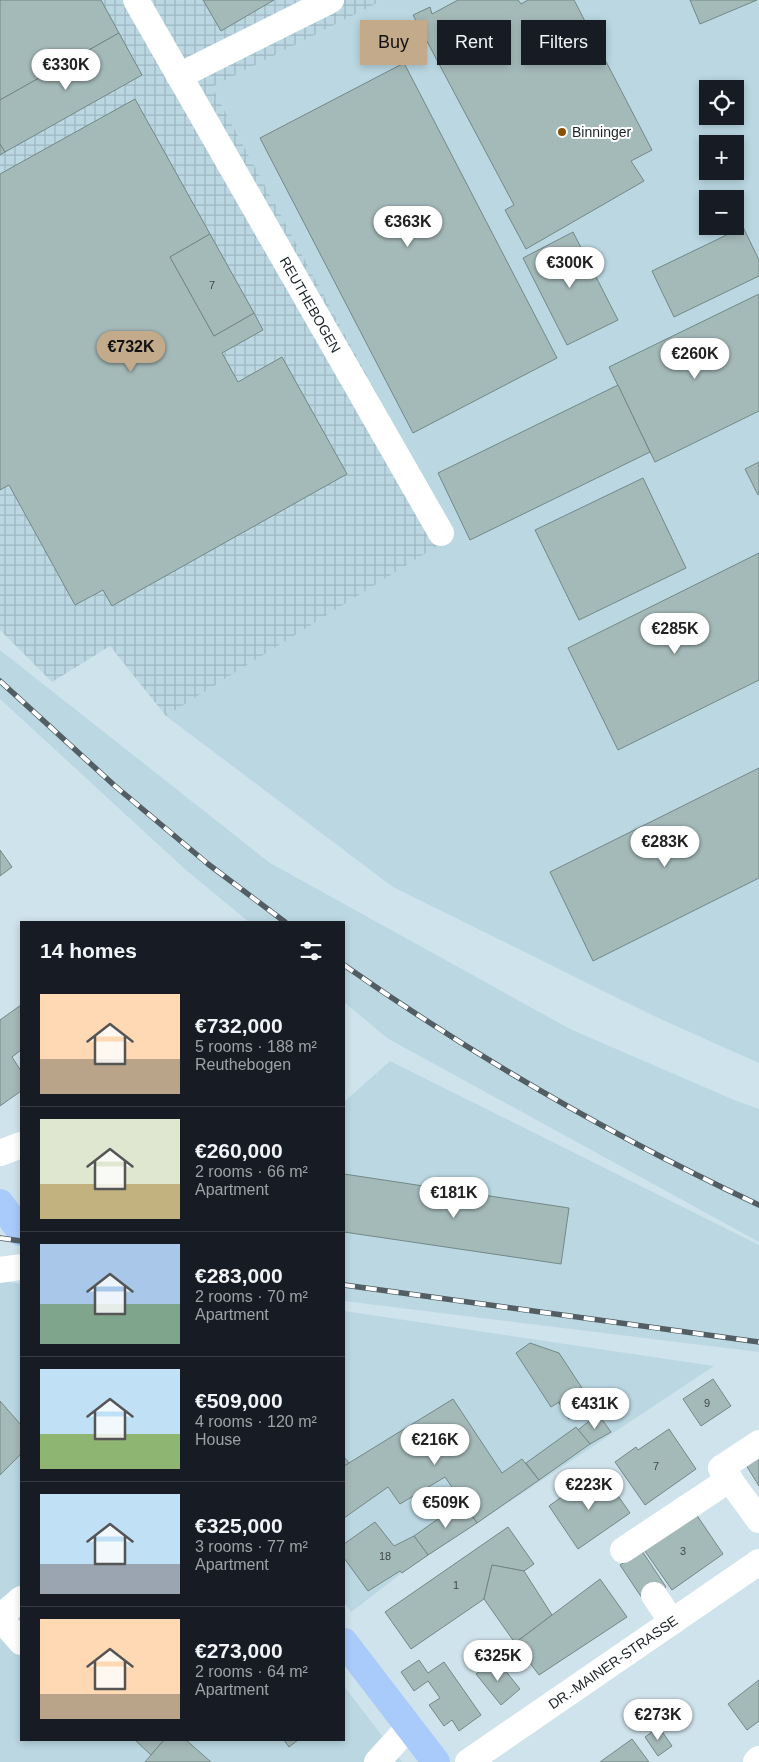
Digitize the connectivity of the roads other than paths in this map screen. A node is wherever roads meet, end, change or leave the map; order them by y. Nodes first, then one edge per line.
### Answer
1 (136, 0) edge
2 (331, 0) edge
3 (179, 76) junction
4 (442, 534) dead end
5 (20, 1145) edge
6 (0, 1153) edge
7 (0, 1203) edge
8 (20, 1231) edge
9 (20, 1267) edge
10 (0, 1270) edge
11 (759, 1443) edge
12 (730, 1480) junction
13 (759, 1520) edge
14 (622, 1550) dead end
15 (759, 1562) edge
16 (654, 1594) dead end
17 (20, 1600) edge
18 (0, 1618) edge
19 (672, 1622) junction
20 (20, 1641) edge
21 (345, 1643) edge
22 (408, 1728) junction
23 (759, 1759) edge
24 (378, 1762) edge
25 (436, 1762) edge
26 (468, 1762) edge
27 (756, 1762) edge

1 - 3 street, REUTHEBOGEN
2 - 3 street
3 - 4 street, REUTHEBOGEN
5 - 6 street
7 - 8 main road
9 - 10 street
11 - 12 street
12 - 13 street
12 - 14 street
15 - 19 street, DR.-MAINER-STRASSE
16 - 19 street
17 - 18 street
18 - 20 street
19 - 26 street, DR.-MAINER-STRASSE
21 - 22 main road
22 - 24 street
22 - 25 main road
23 - 27 street

